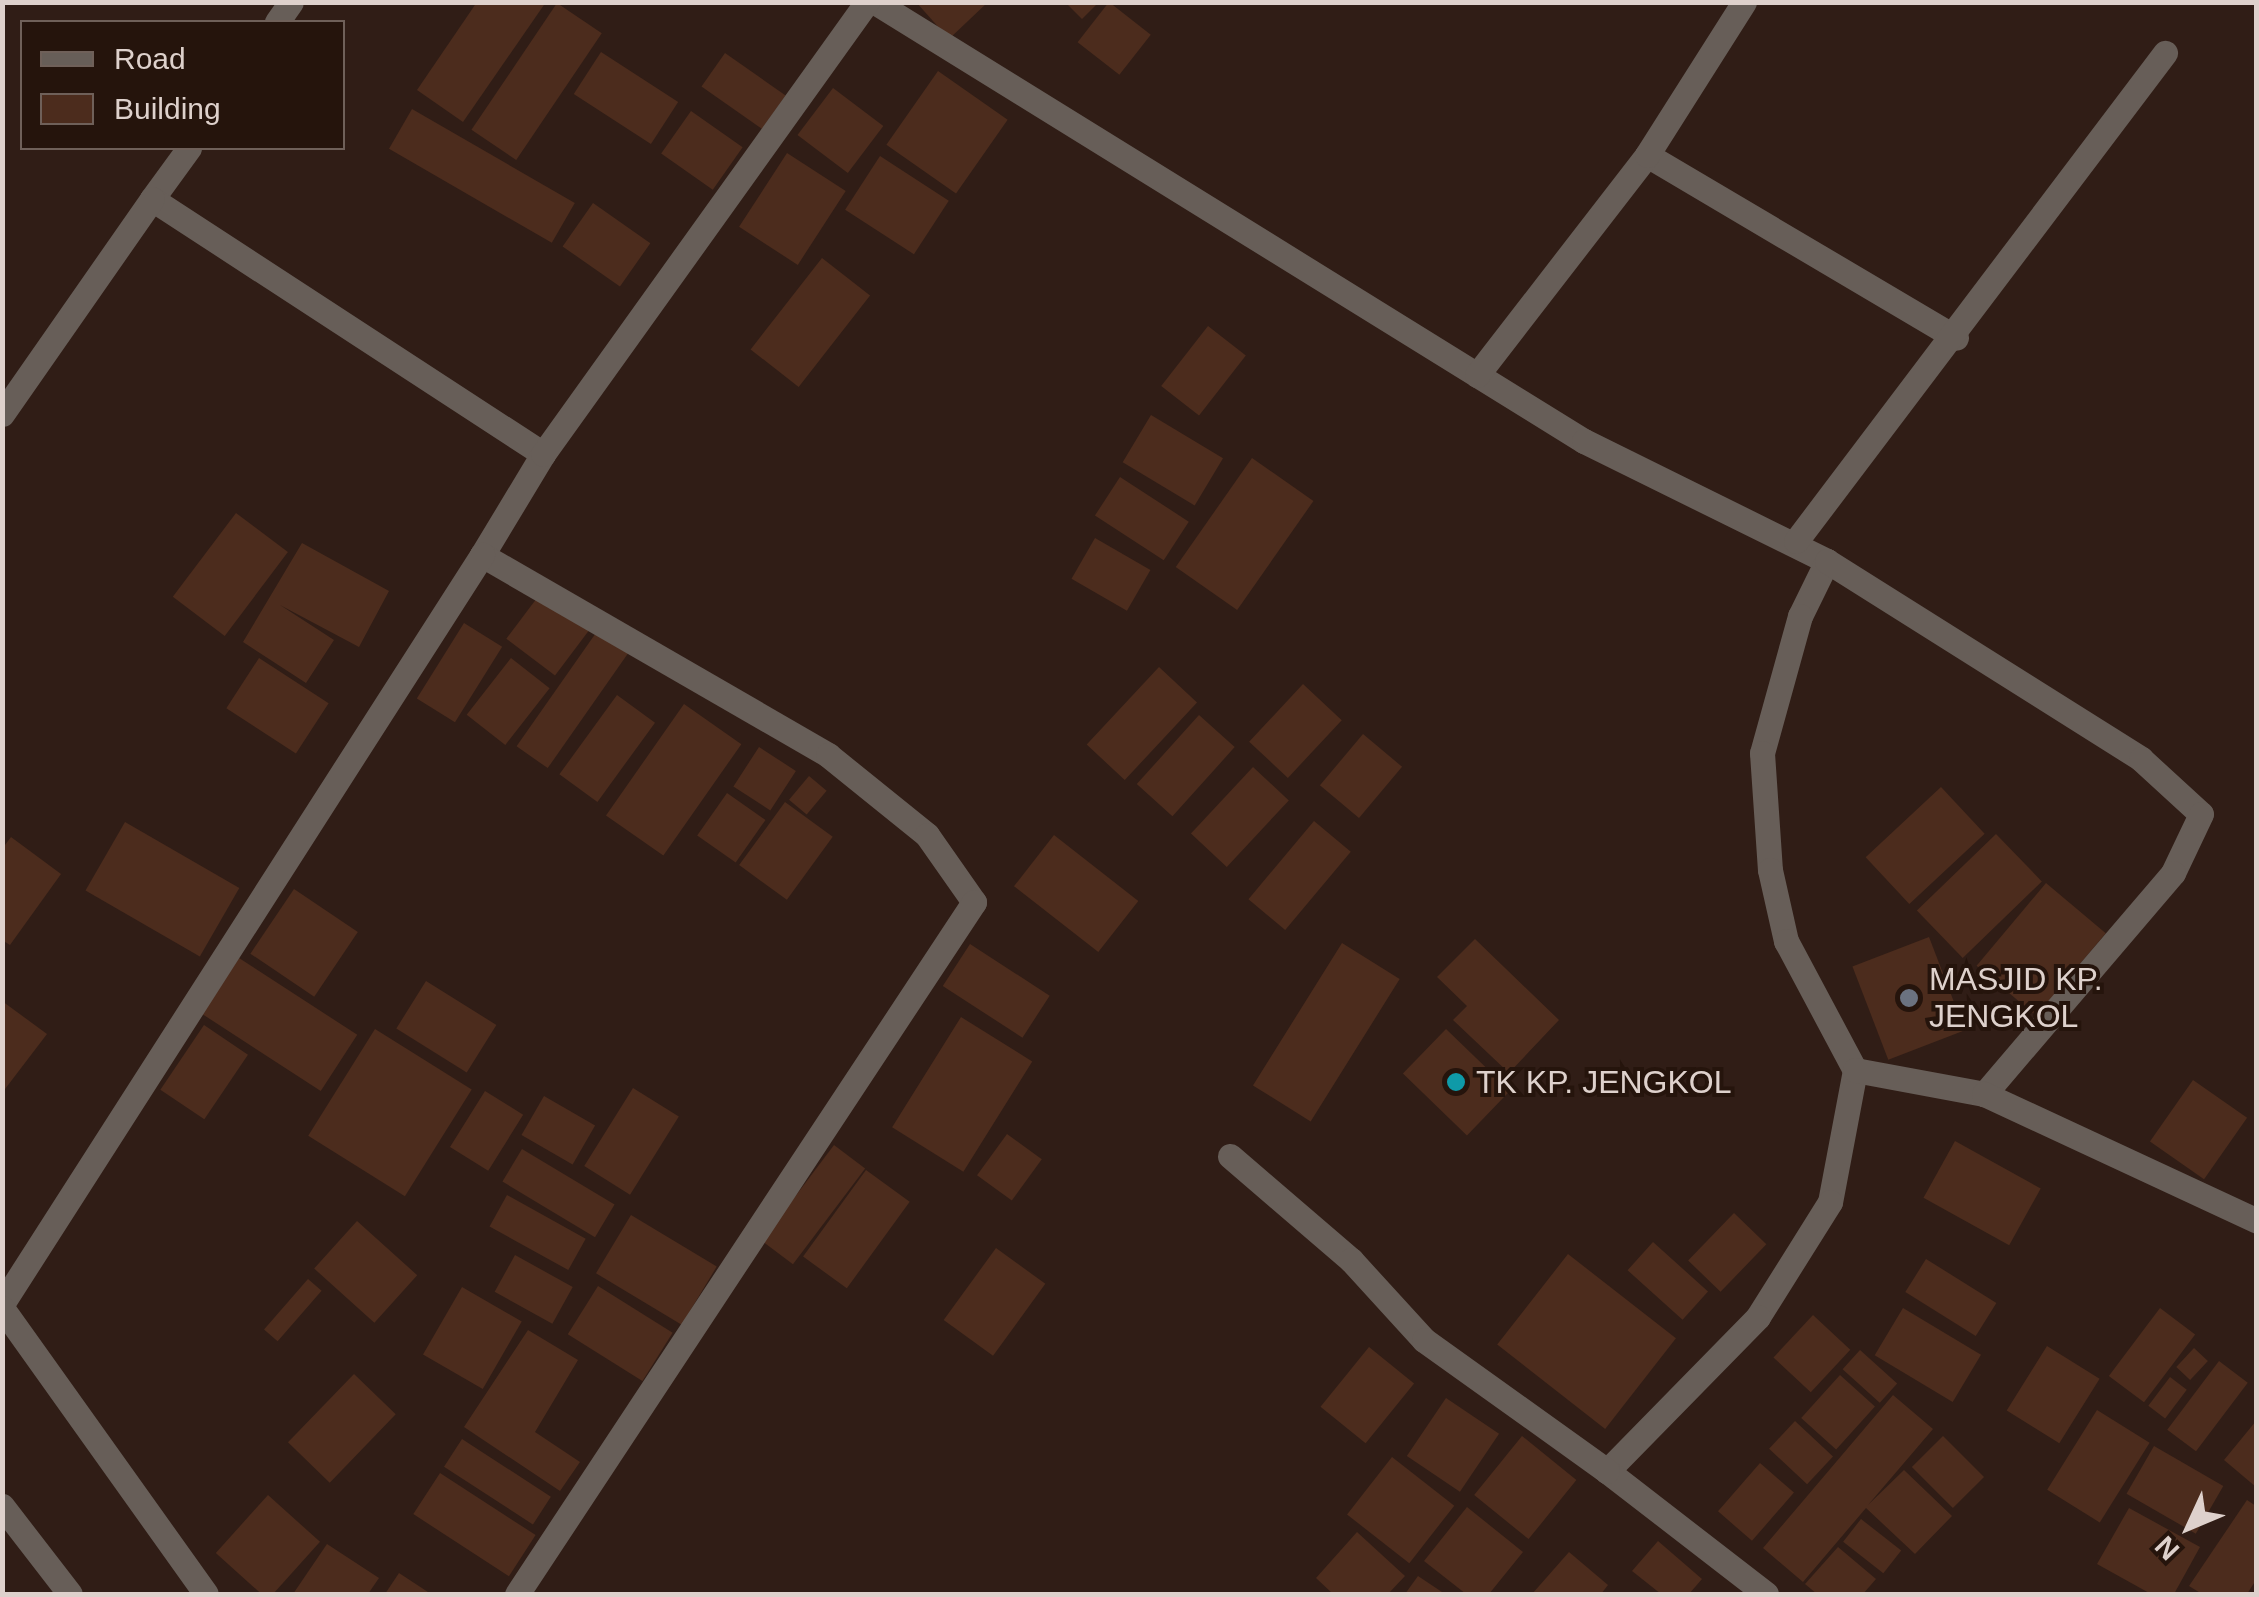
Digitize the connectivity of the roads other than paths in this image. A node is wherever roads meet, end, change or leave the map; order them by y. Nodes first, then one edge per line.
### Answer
1 (867, 2) edge
2 (875, 2) edge
3 (1744, 2) edge
4 (2165, 53) dead end
5 (188, 150) edge
6 (1646, 155) junction
7 (152, 199) junction
8 (1956, 338) junction
9 (1476, 375) junction
10 (2, 414) edge
11 (543, 454) junction
12 (1796, 541) junction
13 (482, 554) junction
14 (1827, 561) junction
15 (1855, 1070) junction
16 (1984, 1094) junction
17 (1230, 1156) dead end
18 (2256, 1220) edge
19 (2, 1306) edge
20 (1607, 1471) junction
21 (2, 1506) edge
22 (70, 1594) edge
23 (206, 1594) edge
24 (518, 1594) edge
25 (1766, 1594) edge

1 - 11 street
2 - 9 street
3 - 6 street
4 - 8 street
5 - 7 street
6 - 8 street
6 - 9 street
7 - 10 street
7 - 11 street
8 - 12 street
9 - 12 street
11 - 13 street
12 - 14 street
13 - 19 street
13 - 24 street
14 - 15 street
14 - 16 street
15 - 16 street
15 - 20 street
16 - 18 street
17 - 20 street
19 - 23 street
20 - 25 street
21 - 22 street

